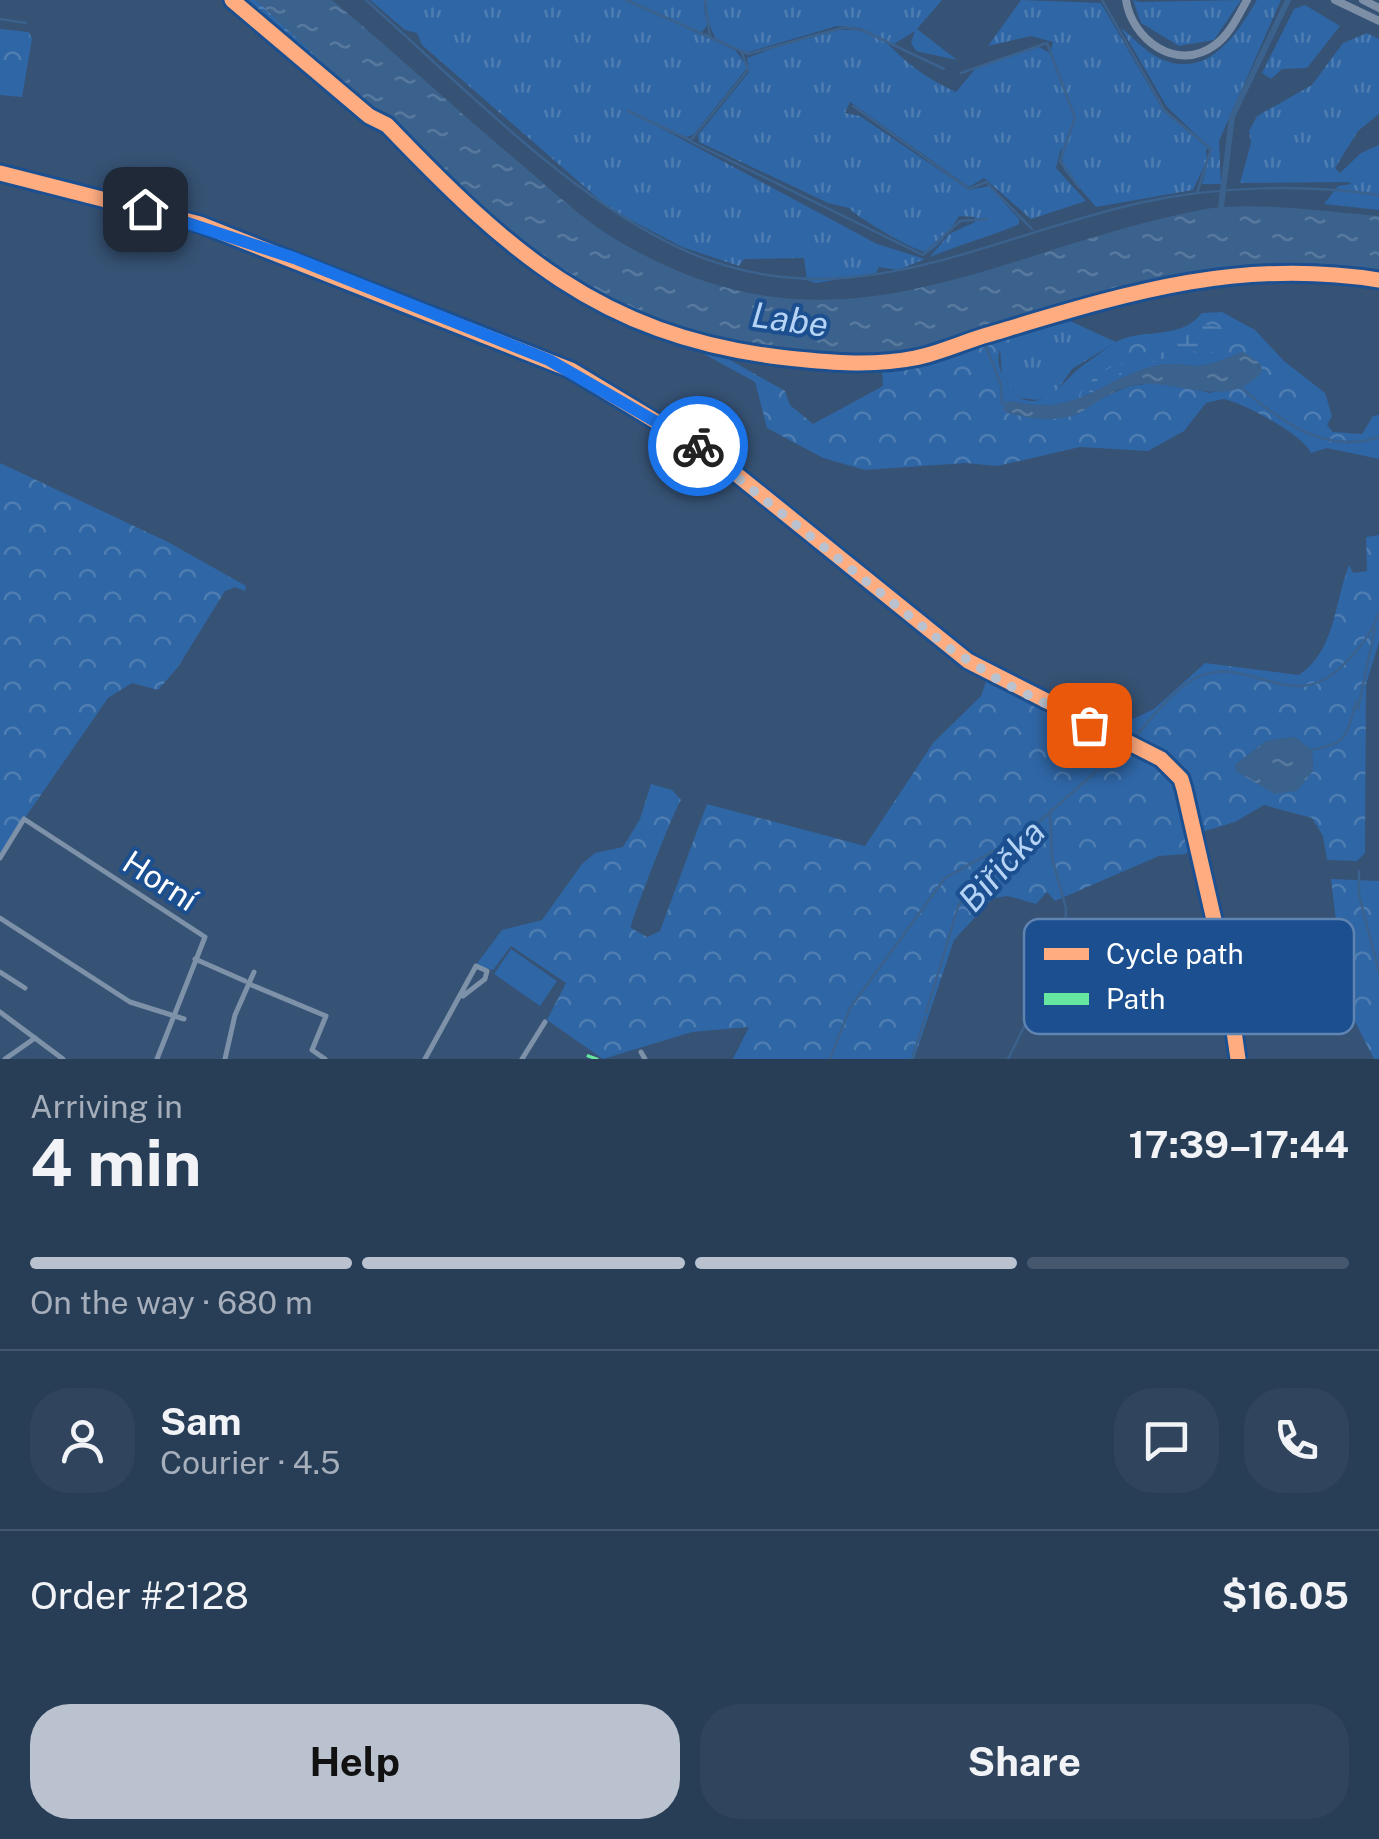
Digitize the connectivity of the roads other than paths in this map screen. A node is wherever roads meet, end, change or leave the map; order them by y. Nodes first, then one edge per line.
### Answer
1 (1126, 0) edge
2 (1247, 0) edge
3 (1335, 0) edge
4 (1363, 0) edge
5 (1377, 3) edge
6 (1379, 21) edge
7 (0, 174) edge
8 (0, 858) edge
9 (0, 918) edge
10 (1213, 919) edge
11 (195, 959) junction
12 (0, 972) edge
13 (254, 972) dead end
14 (247, 982) junction
15 (25, 988) dead end
16 (463, 996) junction
17 (0, 1012) edge
18 (173, 1015) junction
19 (184, 1019) dead end
20 (545, 1022) dead end
21 (1235, 1034) edge
22 (34, 1038) junction
23 (640, 1052) dead end
24 (5, 1059) edge
25 (63, 1059) edge
26 (158, 1059) edge
27 (226, 1059) edge
28 (325, 1059) edge
29 (425, 1059) edge
30 (522, 1059) edge
31 (645, 1059) edge
32 (1238, 1059) edge

1 - 2 main road
3 - 6 main road
4 - 5 main road
7 - 10 street
8 - 11 street, Horní
9 - 18 street
11 - 14 street, Horní
11 - 18 street
12 - 15 street
13 - 14 street
14 - 27 street
14 - 28 street, Horní
16 - 16 street
16 - 29 street
17 - 22 street
18 - 19 street
18 - 26 street
20 - 30 street
21 - 32 street
22 - 24 street
22 - 25 street
23 - 31 street

